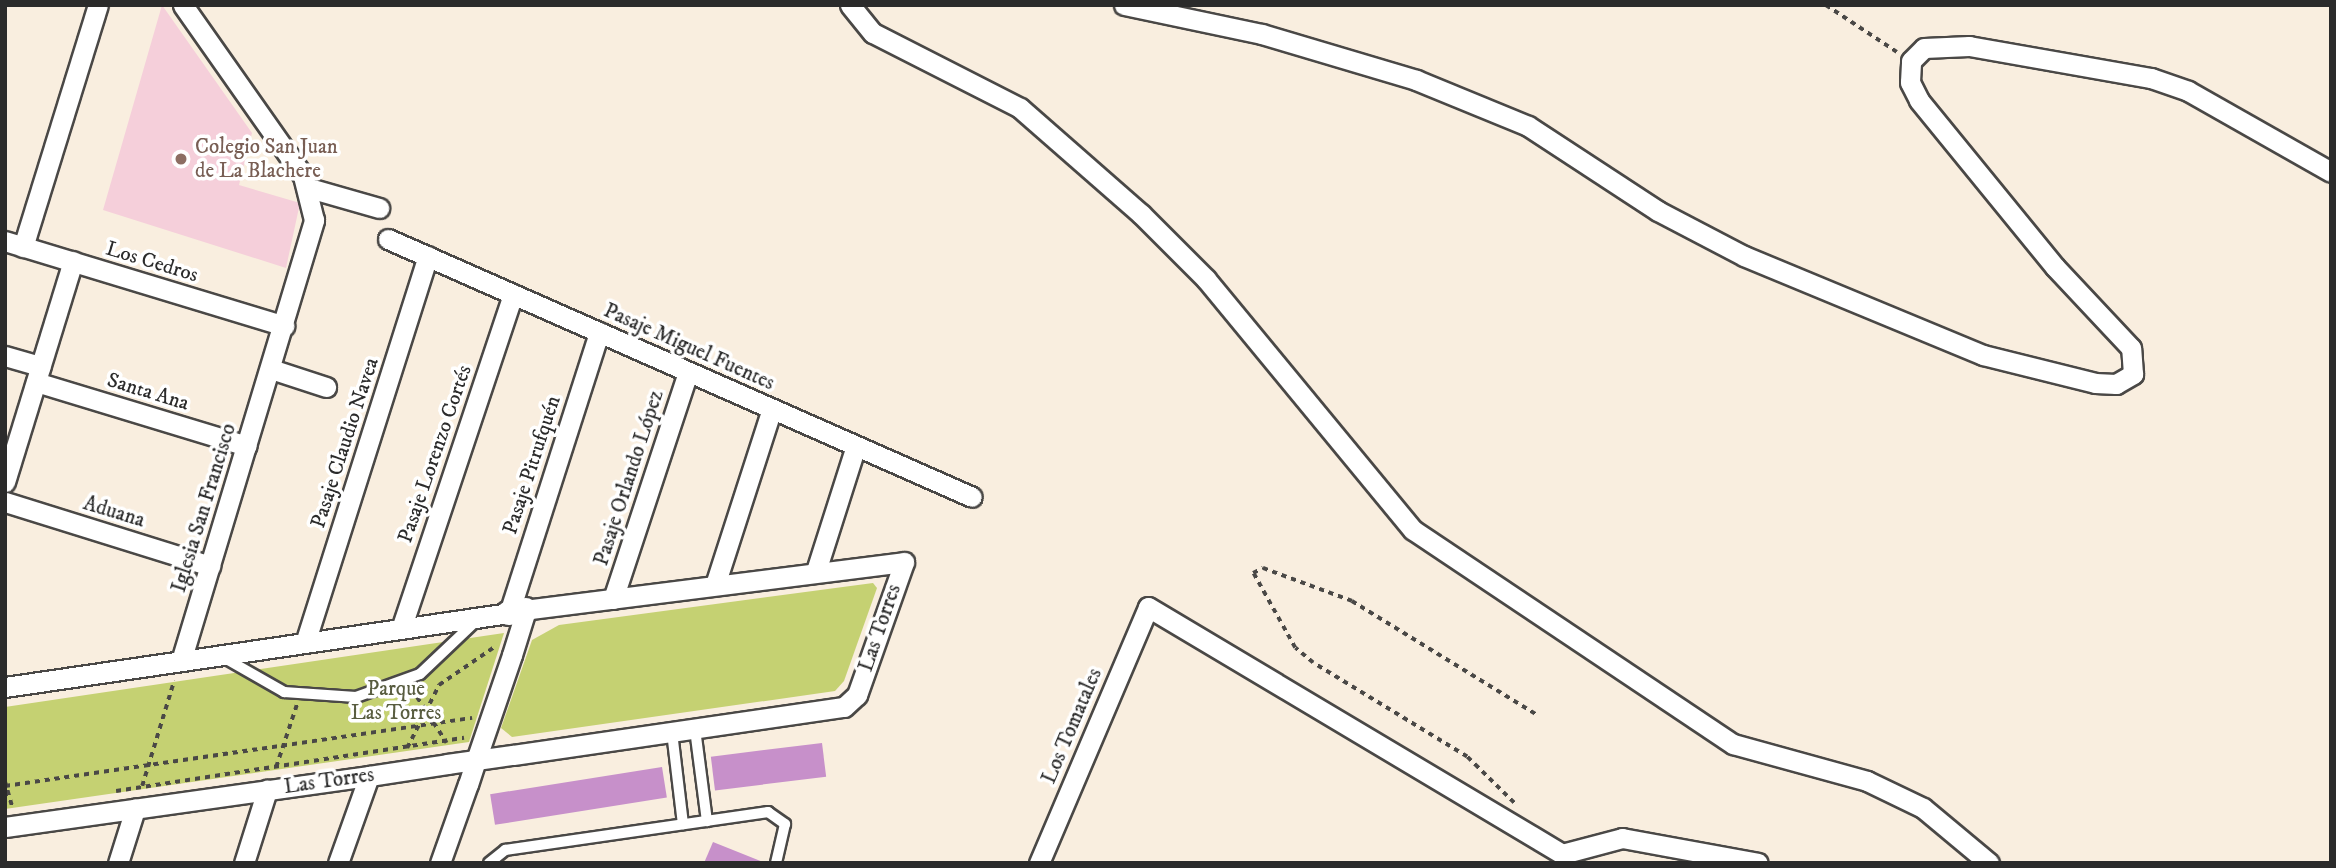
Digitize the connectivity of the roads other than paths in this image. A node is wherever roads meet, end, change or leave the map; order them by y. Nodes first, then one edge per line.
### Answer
1 (98, 5) edge
2 (183, 5) edge
3 (850, 5) edge
4 (1124, 5) edge
5 (2331, 172) edge
6 (311, 196) junction
7 (379, 208) dead end
8 (388, 239) dead end
9 (14, 244) edge
10 (428, 256) junction
11 (73, 261) junction
12 (513, 294) junction
13 (285, 326) junction
14 (599, 332) junction
15 (5, 356) edge
16 (271, 369) junction
17 (688, 372) junction
18 (38, 374) junction
19 (326, 387) dead end
20 (772, 409) junction
21 (247, 446) junction
22 (856, 446) junction
23 (6, 477) edge
24 (972, 497) dead end
25 (5, 502) edge
26 (210, 566) junction
27 (816, 571) junction
28 (715, 585) junction
29 (612, 599) junction
30 (517, 612) junction
31 (480, 617) junction
32 (401, 629) junction
33 (305, 643) junction
34 (221, 655) junction
35 (183, 672) junction
36 (5, 687) edge
37 (695, 729) junction
38 (672, 732) junction
39 (476, 760) junction
40 (369, 776) junction
41 (268, 790) junction
42 (135, 809) junction
43 (707, 821) junction
44 (683, 824) junction
45 (5, 828) edge
46 (1560, 858) edge
47 (118, 863) edge
48 (244, 863) edge
49 (338, 863) edge
50 (440, 863) edge
51 (489, 863) edge
52 (776, 863) edge
53 (1039, 863) edge
54 (1758, 863) edge
55 (1989, 863) edge

1 - 9 street
2 - 6 street
3 - 55 street
4 - 5 street
6 - 7 street
6 - 13 street, Iglesia San Francisco
8 - 10 street, Pasaje Miguel Fuentes
9 - 11 street, Los Cedros
10 - 12 street, Pasaje Miguel Fuentes
10 - 33 street, Pasaje Claudio Navea
11 - 13 street, Los Cedros
11 - 18 street
12 - 14 street, Pasaje Miguel Fuentes
12 - 32 street, Pasaje Lorenzo Cortés
13 - 16 street, Iglesia San Francisco
14 - 17 street, Pasaje Miguel Fuentes
14 - 30 street, Pasaje Pitrufquén
15 - 18 street, Santa Ana
16 - 19 street
16 - 21 street, Iglesia San Francisco
17 - 20 street, Pasaje Miguel Fuentes
17 - 29 street, Pasaje Orlando López
18 - 21 street, Santa Ana
18 - 23 street
20 - 22 street, Pasaje Miguel Fuentes
20 - 28 street
21 - 26 street, Iglesia San Francisco
22 - 24 street, Pasaje Miguel Fuentes
22 - 27 street
25 - 26 street, Aduana
26 - 35 street, Iglesia San Francisco
27 - 28 street, Las Torres
27 - 37 street, Las Torres
28 - 29 street, Las Torres
29 - 30 street, Las Torres
30 - 31 street, Las Torres
30 - 39 street, Pasaje Pitrufquén
31 - 32 street, Las Torres
31 - 34 lane
32 - 33 street, Las Torres
33 - 34 street, Las Torres
34 - 35 street, Las Torres
35 - 36 street, Las Torres
37 - 38 street, Las Torres
37 - 43 lane
38 - 39 street, Las Torres
38 - 44 lane
39 - 40 street, Las Torres
39 - 50 street, Pasaje Pitrufquén
40 - 41 street, Las Torres
40 - 49 street
41 - 42 street, Las Torres
41 - 48 street
42 - 45 street, Las Torres
42 - 47 street
43 - 44 lane
43 - 52 lane
44 - 51 lane
46 - 53 street, Los Tomatales
46 - 54 street

